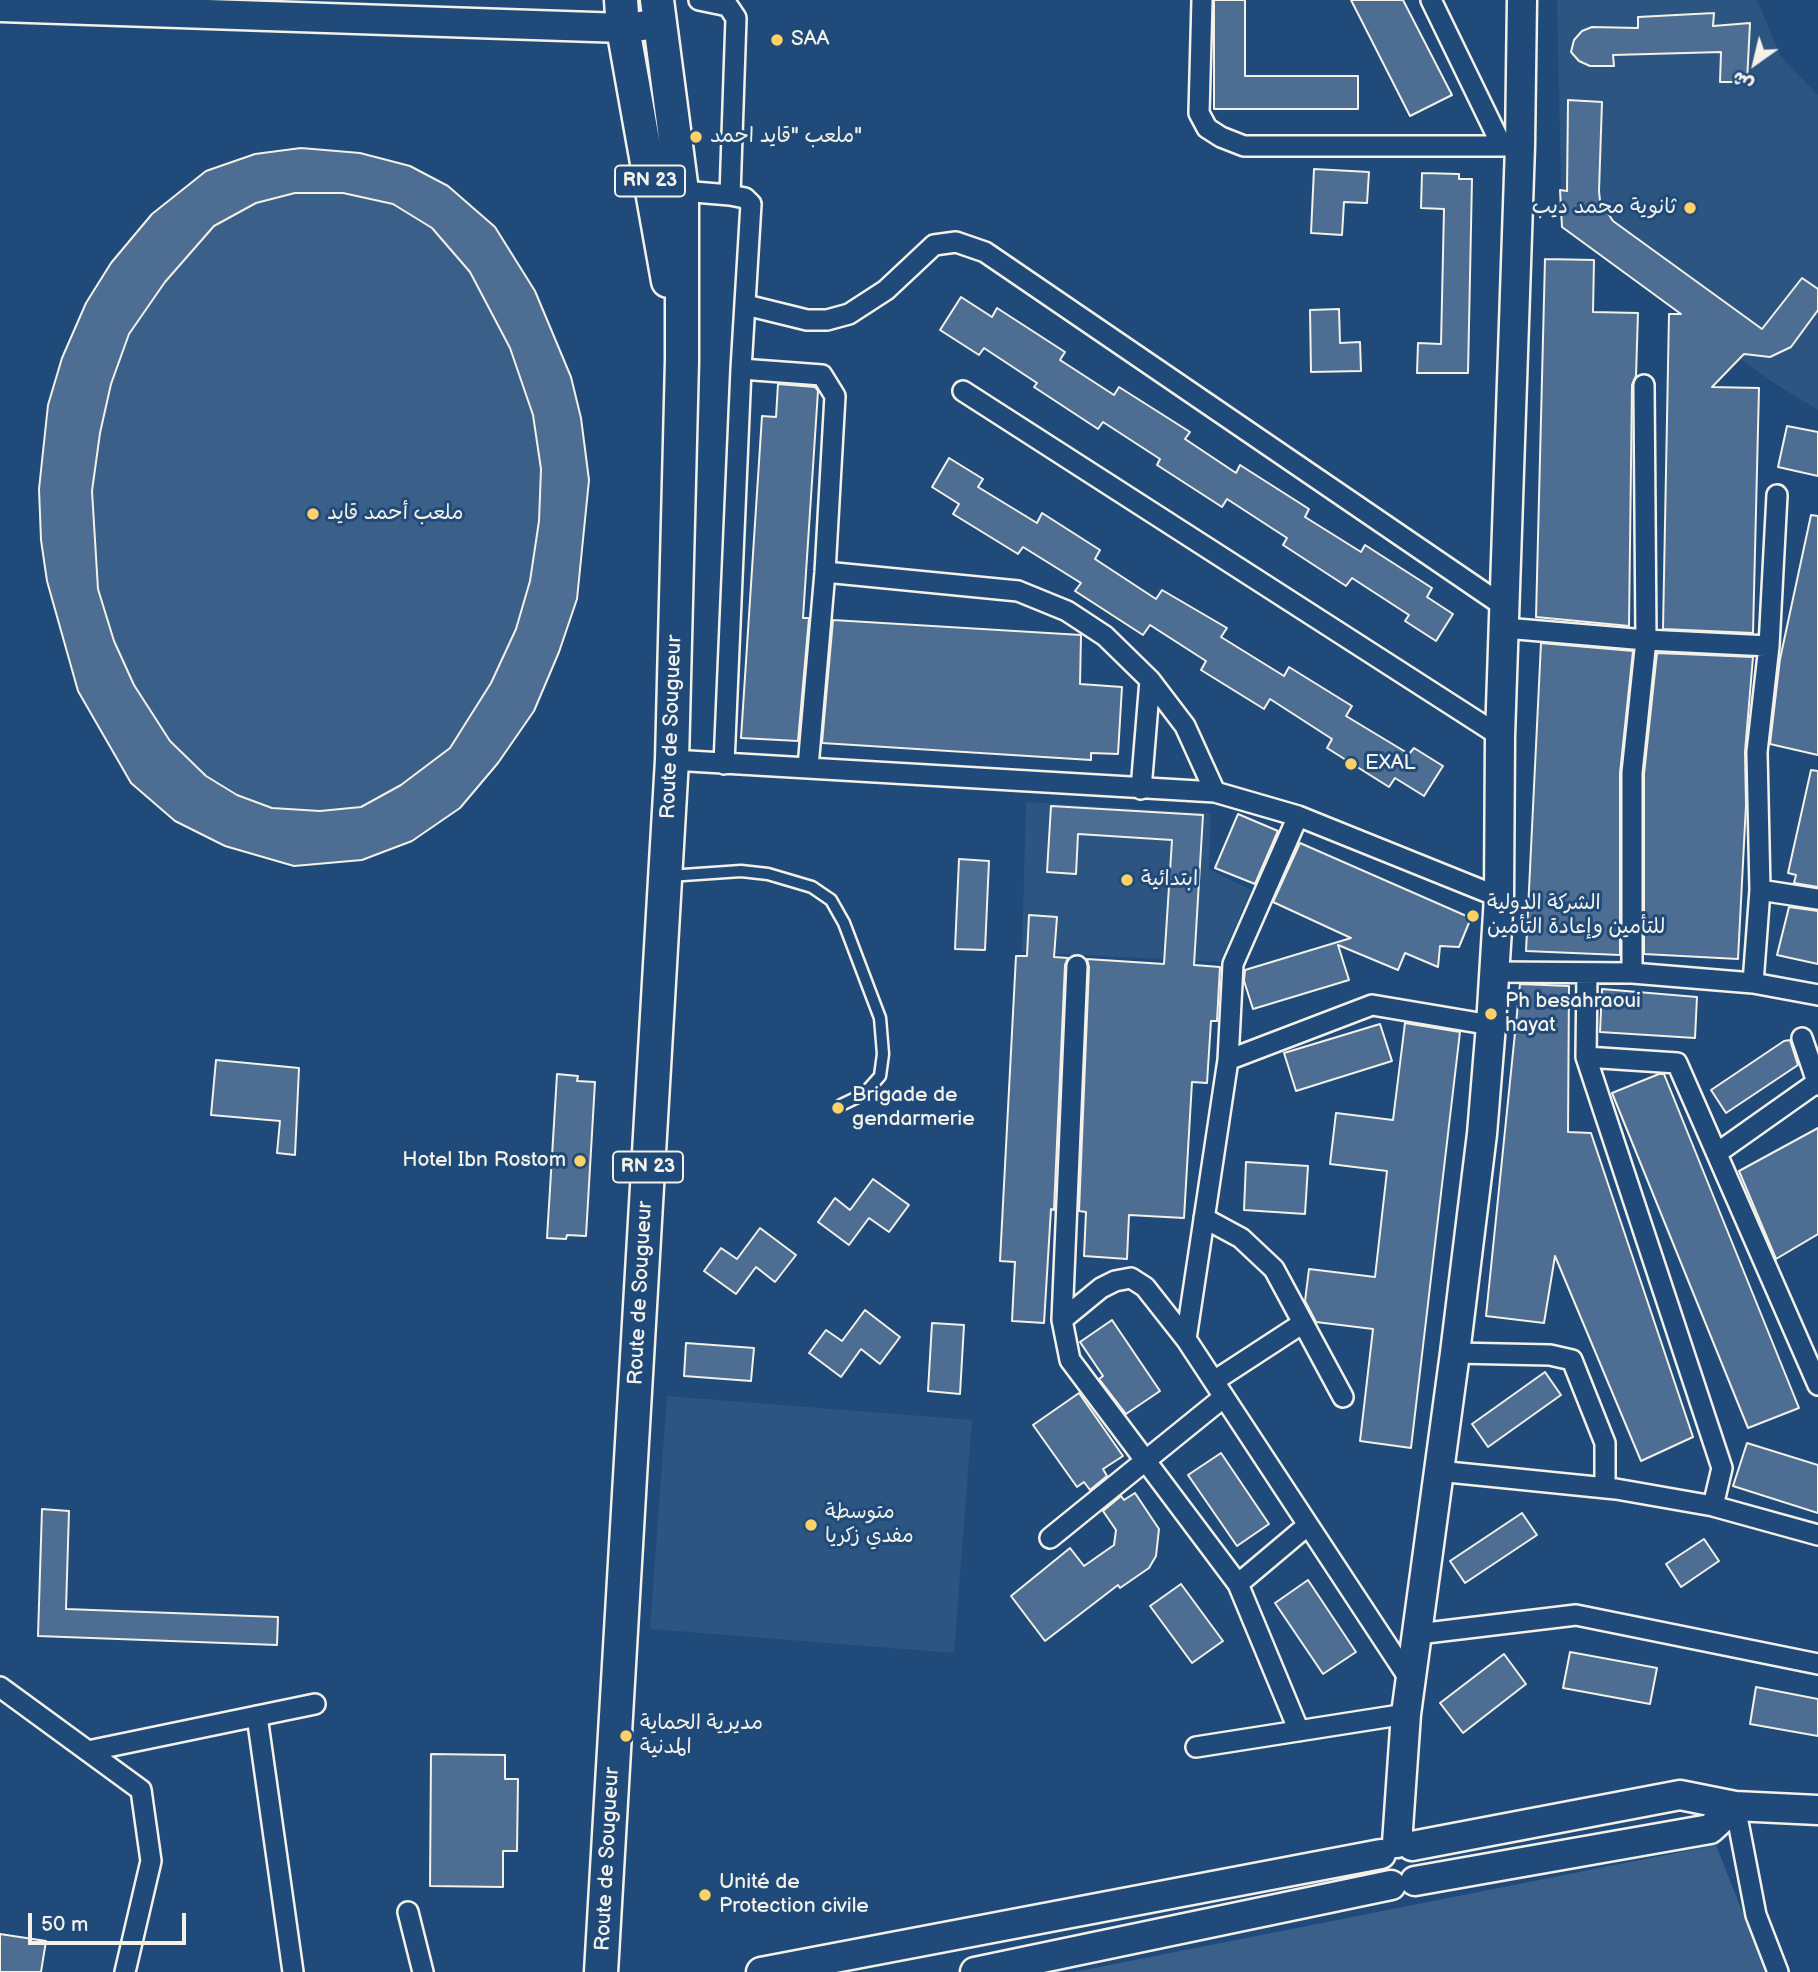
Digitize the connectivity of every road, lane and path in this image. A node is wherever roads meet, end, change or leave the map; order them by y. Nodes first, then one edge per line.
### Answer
1 (699, 0) edge
2 (1202, 0) edge
3 (1431, 0) edge
4 (1522, 0) edge
5 (0, 7) edge
6 (658, 12) edge
7 (622, 14) edge
8 (1511, 145) junction
9 (682, 191) junction
10 (730, 195) junction
11 (746, 305) junction
12 (682, 361) junction
13 (741, 369) junction
14 (1644, 385) dead end
15 (963, 391) dead end
16 (1777, 495) dead end
17 (825, 572) junction
18 (1505, 618) junction
19 (1646, 640) junction
20 (1769, 646) junction
21 (1150, 680) junction
22 (1500, 736) junction
23 (672, 760) junction
24 (724, 764) junction
25 (808, 767) junction
26 (1141, 789) junction
27 (1214, 792) junction
28 (1298, 816) junction
29 (665, 877) junction
30 (1760, 890) junction
31 (1499, 897) junction
32 (1818, 899) edge
33 (1077, 966) dead end
34 (1495, 972) junction
35 (1587, 973) junction
36 (1632, 973) junction
37 (1753, 983) junction
38 (1818, 995) edge
39 (1491, 1025) junction
40 (1802, 1038) dead end
41 (1586, 1057) junction
42 (1228, 1060) junction
43 (1817, 1084) edge
44 (841, 1105) dead end
45 (1717, 1153) junction
46 (1204, 1218) junction
47 (1062, 1320) junction
48 (1303, 1324) junction
49 (1186, 1339) junction
50 (1455, 1353) junction
51 (1818, 1385) edge
52 (1219, 1389) junction
53 (1343, 1397) dead end
54 (1146, 1460) junction
55 (1438, 1471) junction
56 (1605, 1488) junction
57 (1713, 1506) junction
58 (1308, 1525) junction
59 (1818, 1535) edge
60 (1050, 1538) dead end
61 (1238, 1584) junction
62 (1418, 1634) junction
63 (1818, 1664) edge
64 (1412, 1684) junction
65 (0, 1687) edge
66 (315, 1704) dead end
67 (1406, 1714) junction
68 (257, 1716) junction
69 (1299, 1731) junction
70 (1196, 1747) dead end
71 (88, 1751) junction
72 (1735, 1806) junction
73 (1818, 1810) edge
74 (1397, 1848) junction
75 (1403, 1883) junction
76 (408, 1912) dead end
77 (125, 1972) edge
78 (293, 1972) edge
79 (423, 1972) edge
80 (601, 1972) edge
81 (761, 1972) edge
82 (975, 1972) edge
83 (1779, 1972) edge

1 - 10 street
2 - 8 street
3 - 8 street
4 - 8 street
5 - 7 street
6 - 7 street
6 - 9 main road, RN 23
7 - 12 main road, RN 23
8 - 18 street
9 - 10 street
9 - 12 main road, RN 23
10 - 11 street
11 - 13 street
11 - 18 street
12 - 23 main road, Route de Sougueur / RN 23
13 - 17 street
13 - 24 street
14 - 19 street
15 - 22 street
16 - 20 street
17 - 21 street
17 - 25 street
18 - 19 street
18 - 22 street
19 - 20 street
19 - 36 street
20 - 30 street
21 - 26 street
21 - 27 street
22 - 31 street
23 - 24 street
23 - 29 main road, Route de Sougueur / RN 23
24 - 25 street
25 - 26 street
26 - 27 street
27 - 28 street
28 - 31 street
28 - 42 street
29 - 44 lane
29 - 80 main road, Route de Sougueur / RN 23
30 - 32 street
30 - 37 street
31 - 34 street
33 - 47 street
34 - 35 street
34 - 39 street
35 - 36 street
35 - 41 street
36 - 37 street
37 - 38 street
39 - 42 street
39 - 50 street
40 - 43 street
41 - 45 street
41 - 57 street
42 - 46 street
43 - 45 street
45 - 51 street
46 - 48 street
46 - 49 street
47 - 49 street
47 - 54 street
48 - 52 street
48 - 53 street
49 - 52 street
50 - 55 street
50 - 56 street
52 - 54 street
52 - 58 street
54 - 60 street
54 - 61 street
55 - 56 street
55 - 62 street
56 - 57 street
57 - 59 street
58 - 61 street
58 - 64 street
61 - 69 street
62 - 63 street
62 - 64 street
64 - 67 street
65 - 71 street
66 - 68 street
67 - 69 street
67 - 74 street
68 - 71 street
68 - 78 street
69 - 70 street
71 - 77 street
72 - 73 street
72 - 74 street
72 - 75 street
72 - 83 street
74 - 75 street
74 - 75 street
74 - 81 street
75 - 82 street
76 - 79 street

